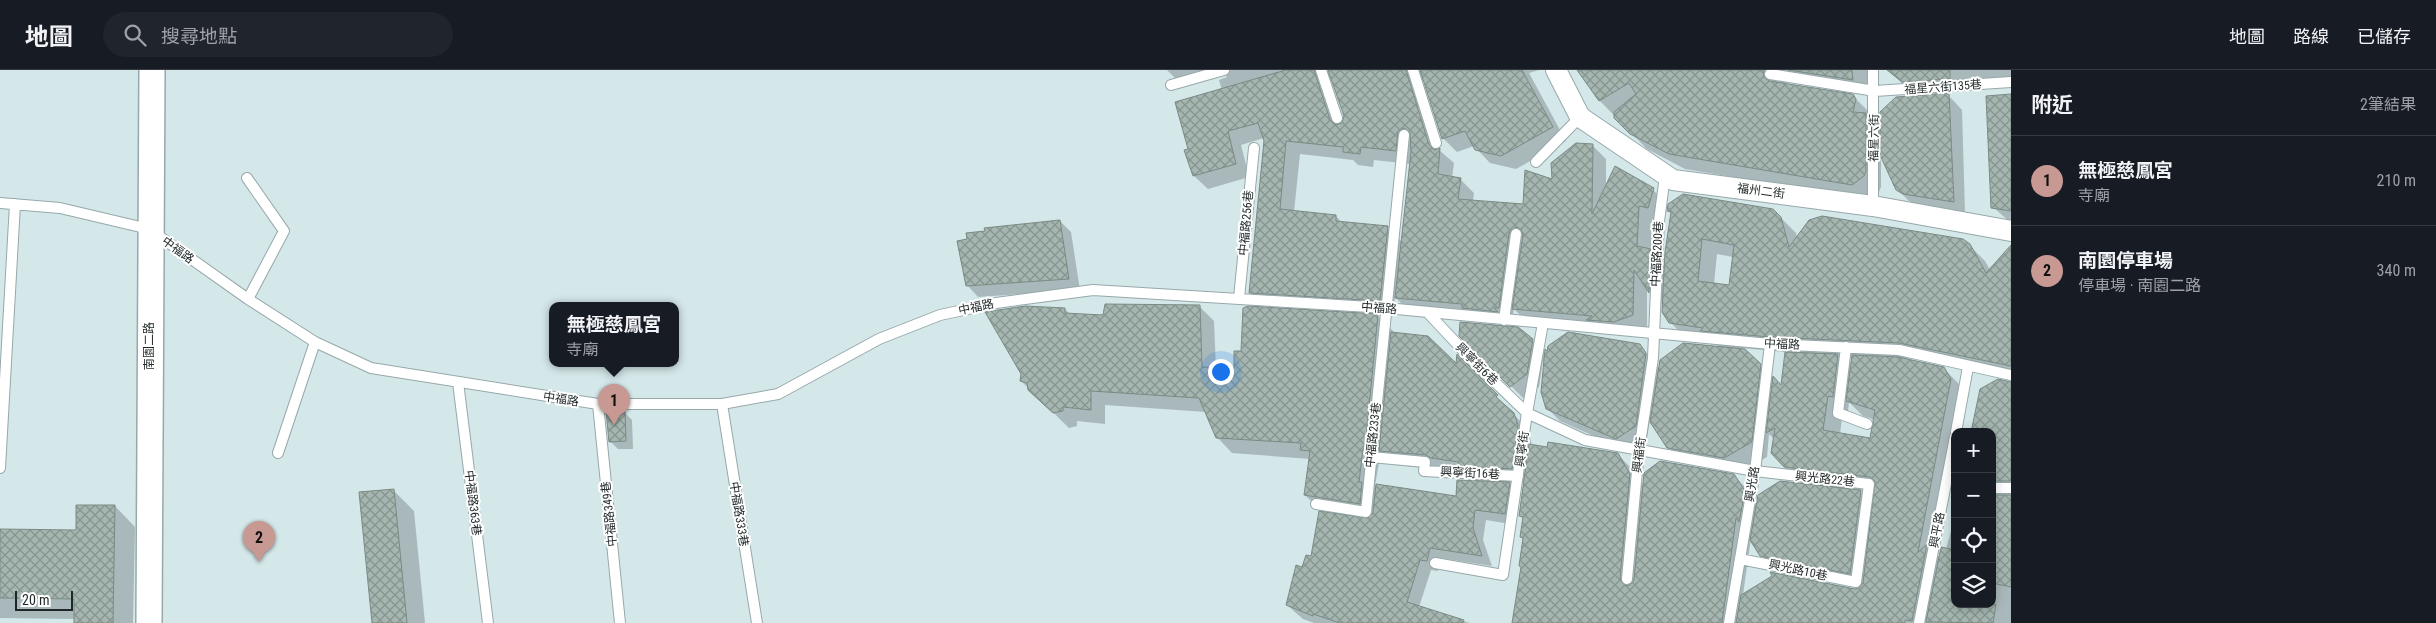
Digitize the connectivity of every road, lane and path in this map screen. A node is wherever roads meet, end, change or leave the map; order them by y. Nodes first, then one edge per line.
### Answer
1 (152, 70) edge
2 (1224, 70) edge
3 (1321, 70) edge
4 (1413, 70) edge
5 (1556, 70) edge
6 (1873, 70) edge
7 (1770, 74) dead end
8 (2011, 82) edge
9 (1171, 85) dead end
10 (1875, 91) junction
11 (1580, 117) junction
12 (1337, 118) dead end
13 (1404, 136) dead end
14 (1436, 143) dead end
15 (1254, 148) dead end
16 (1536, 162) dead end
17 (1665, 176) junction
18 (247, 178) dead end
19 (0, 203) edge
20 (15, 204) junction
21 (1873, 206) junction
22 (149, 229) junction
23 (2011, 231) edge
24 (1516, 234) dead end
25 (1239, 298) junction
26 (248, 300) junction
27 (1386, 308) junction
28 (1429, 314) junction
29 (1504, 320) junction
30 (1543, 323) junction
31 (1653, 332) junction
32 (315, 342) junction
33 (1770, 344) junction
34 (1846, 348) junction
35 (1968, 367) junction
36 (3, 374) edge
37 (2011, 375) edge
38 (458, 382) junction
39 (598, 404) junction
40 (722, 404) junction
41 (1526, 413) junction
42 (1867, 424) dead end
43 (1957, 428) edge
44 (1639, 450) junction
45 (278, 453) dead end
46 (1371, 458) junction
47 (0, 468) edge
48 (1755, 471) junction
49 (1951, 473) edge
50 (1518, 476) junction
51 (1950, 487) edge
52 (1996, 488) edge
53 (2011, 488) edge
54 (1316, 504) dead end
55 (1740, 559) junction
56 (1435, 564) dead end
57 (1627, 579) dead end
58 (1856, 582) joint
59 (149, 623) edge
60 (488, 623) edge
61 (620, 623) edge
62 (757, 623) edge
63 (1730, 623) edge
64 (1919, 623) edge

1 - 22 street, 南園二路
2 - 9 lane
3 - 12 lane
4 - 14 lane
5 - 11 street, 福州二街
6 - 10 lane, 福星六街
7 - 10 lane, 福星六街135巷
8 - 10 lane, 福星六街135巷
10 - 21 lane, 福星六街
11 - 16 lane
11 - 17 street, 福州二街
13 - 27 lane, 中福路233巷
15 - 25 lane, 中福路256巷
17 - 21 street, 福州二街
17 - 31 lane, 中福路200巷
18 - 26 lane
19 - 20 lane, 中福路
20 - 22 lane, 中福路
20 - 36 lane
21 - 23 street, 福州二街
22 - 26 lane, 中福路
22 - 59 street, 南園二路
24 - 29 lane
25 - 27 lane, 中福路
25 - 40 lane, 中福路
26 - 32 lane, 中福路
27 - 28 lane, 中福路
27 - 46 lane, 中福路233巷
28 - 29 lane, 中福路
28 - 41 lane, 興寧街6巷
29 - 30 lane, 中福路
30 - 31 lane, 中福路
30 - 41 lane, 興寧街
31 - 33 lane, 中福路
31 - 44 lane, 興福街
32 - 38 lane, 中福路
32 - 45 lane
33 - 34 lane, 中福路
33 - 48 lane, 興光路
34 - 35 lane, 中福路
34 - 42 lane
35 - 37 lane, 中福路
35 - 43 lane
36 - 47 lane
38 - 39 lane, 中福路
38 - 60 lane, 中福路363巷
39 - 40 lane, 中福路
39 - 61 lane, 中福路349巷
40 - 62 lane, 中福路333巷
41 - 44 lane, 興寧街6巷
41 - 50 lane, 興寧街
44 - 48 lane, 興寧街6巷
44 - 57 lane, 興福街
46 - 50 lane, 興寧街16巷
46 - 54 lane, 中福路233巷
48 - 55 lane, 興光路
48 - 58 lane, 興光路22巷
49 - 51 lane, 興平路
50 - 56 lane, 興寧街
51 - 64 lane, 興平路
52 - 53 lane
55 - 58 lane, 興光路10巷
55 - 63 lane, 興光路

